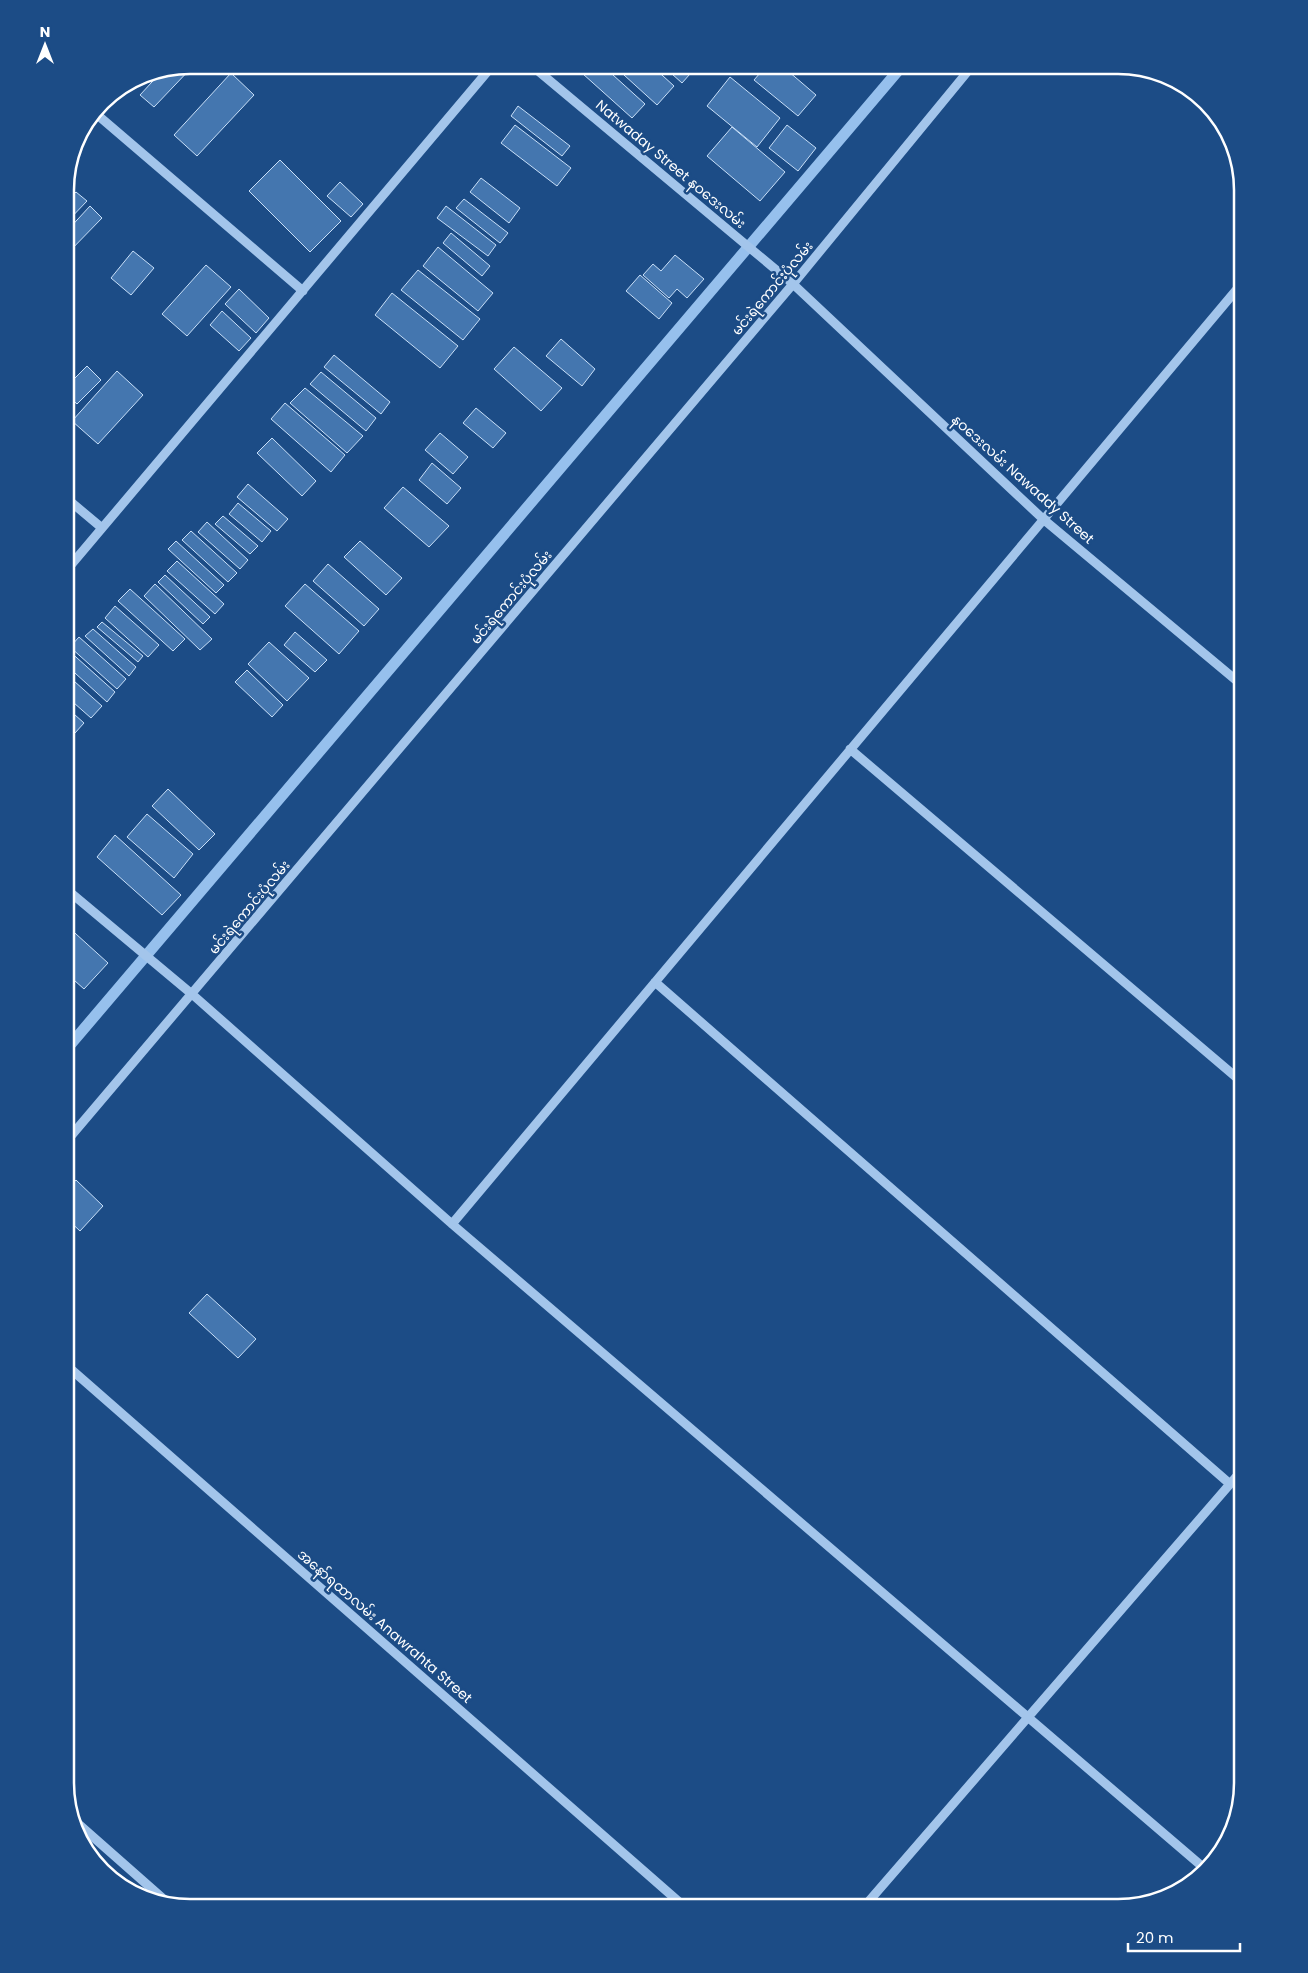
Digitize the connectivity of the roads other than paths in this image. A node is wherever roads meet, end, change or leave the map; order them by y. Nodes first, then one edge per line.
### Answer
1 (485, 74) edge
2 (542, 74) edge
3 (966, 74) edge
4 (100, 117) edge
5 (793, 284) junction
6 (302, 291) junction
7 (1234, 293) edge
8 (74, 505) edge
9 (1043, 519) junction
10 (102, 528) junction
11 (74, 561) edge
12 (1234, 678) edge
13 (850, 749) junction
14 (74, 896) edge
15 (655, 982) junction
16 (193, 995) junction
17 (1234, 1075) edge
18 (74, 1133) edge
19 (452, 1224) junction
20 (74, 1372) edge
21 (1234, 1480) edge
22 (1230, 1484) junction
23 (1028, 1718) junction
24 (83, 1828) edge
25 (1200, 1865) edge
26 (157, 1894) edge
27 (676, 1899) edge
28 (871, 1899) edge

1 - 6 street
2 - 5 street, Natwaday Street နဝဒေးလမ်း
3 - 5 street, မင်းရဲကောင်းပုံလမ်း
4 - 6 street
5 - 9 street, နဝဒေးလမ်း Nawaddy Street
5 - 16 street, မင်းရဲကောင်းပုံလမ်း
6 - 10 street
7 - 9 street
8 - 10 street
9 - 12 street, နဝဒေးလမ်း Nawaddy Street
9 - 13 street
10 - 11 street
13 - 15 street
13 - 17 street
14 - 16 street
15 - 19 street
15 - 22 street
16 - 18 street, မင်းရဲကောင်းပုံလမ်း
16 - 19 street
19 - 23 street
20 - 27 street, အနော်ရထာလမ်း Anawrahta Street
21 - 22 street
22 - 23 street
23 - 25 street
23 - 28 street
24 - 26 street

